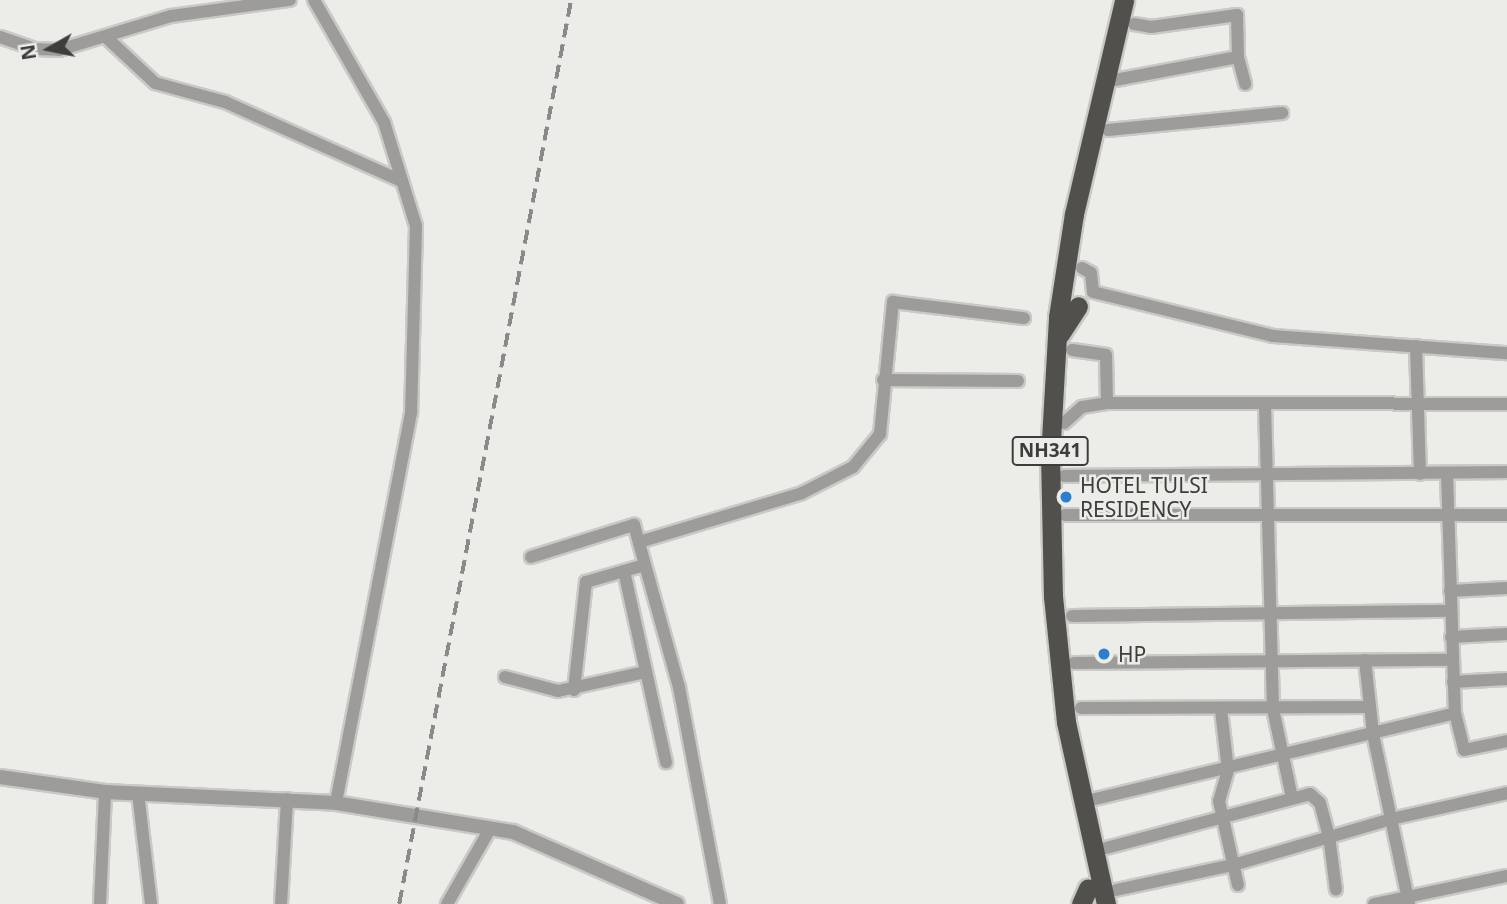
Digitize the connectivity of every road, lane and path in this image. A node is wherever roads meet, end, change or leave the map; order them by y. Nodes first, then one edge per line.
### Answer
1 (290, 0) edge
2 (314, 0) edge
3 (1124, 0) edge
4 (1133, 23) joint
5 (1113, 34) junction
6 (0, 37) edge
7 (108, 39) junction
8 (1238, 57) junction
9 (1115, 80) dead end
10 (1245, 84) dead end
11 (1282, 113) dead end
12 (1108, 130) dead end
13 (402, 181) junction
14 (1082, 268) dead end
15 (1078, 306) dead end
16 (1024, 318) dead end
17 (1064, 345) junction
18 (1416, 346) junction
19 (1507, 353) edge
20 (883, 380) junction
21 (1018, 381) dead end
22 (1107, 403) junction
23 (1265, 404) junction
24 (1416, 404) junction
25 (1507, 404) edge
26 (1065, 423) dead end
27 (1507, 472) edge
28 (1266, 473) junction
29 (1420, 474) junction
30 (1447, 474) junction
31 (1064, 476) joint
32 (1057, 513) junction
33 (1268, 513) junction
34 (1507, 516) edge
35 (1448, 517) junction
36 (639, 542) junction
37 (531, 557) dead end
38 (645, 565) junction
39 (624, 571) junction
40 (1507, 588) edge
41 (1450, 591) junction
42 (1451, 611) junction
43 (1268, 613) junction
44 (1072, 616) dead end
45 (1507, 634) edge
46 (1451, 637) junction
47 (1365, 660) junction
48 (1452, 660) junction
49 (1074, 663) dead end
50 (1270, 664) junction
51 (646, 672) junction
52 (505, 677) dead end
53 (1507, 679) edge
54 (1453, 682) junction
55 (575, 690) junction
56 (1369, 707) junction
57 (1081, 708) dead end
58 (1273, 709) junction
59 (1221, 710) junction
60 (1455, 713) junction
61 (1373, 734) junction
62 (1507, 741) edge
63 (1283, 758) junction
64 (666, 762) dead end
65 (1228, 770) junction
66 (0, 777) edge
67 (105, 792) junction
68 (138, 793) junction
69 (1507, 793) edge
70 (1292, 798) junction
71 (287, 799) junction
72 (1095, 799) dead end
73 (336, 803) junction
74 (1391, 819) junction
75 (1223, 820) junction
76 (490, 829) junction
77 (1329, 836) junction
78 (1106, 848) dead end
79 (1233, 865) junction
80 (1507, 876) edge
81 (1238, 885) dead end
82 (1336, 890) dead end
83 (1111, 897) edge
84 (1409, 901) edge
85 (100, 904) edge
86 (151, 904) edge
87 (281, 904) edge
88 (447, 904) edge
89 (677, 904) edge
90 (720, 904) edge
91 (1374, 904) edge

1 - 7 street
2 - 13 street
3 - 5 highway, NH341
4 - 5 highway
4 - 8 street
5 - 17 highway, NH341
6 - 7 street
7 - 13 street
8 - 9 street
8 - 10 street
11 - 12 street
13 - 73 street
14 - 18 street
15 - 17 highway
16 - 20 street
17 - 22 street
17 - 32 highway, NH341
18 - 19 street
18 - 24 street
20 - 21 street
20 - 36 street
22 - 23 street
22 - 26 street
23 - 24 street
23 - 28 street
24 - 25 street
24 - 29 street
27 - 30 street
28 - 29 street
28 - 31 street
28 - 33 street
29 - 30 street
30 - 35 street
31 - 32 highway, NH341
32 - 33 street
32 - 83 highway, NH341
33 - 35 street
33 - 43 street
34 - 35 street
35 - 41 street
36 - 37 street
36 - 38 street
38 - 39 street
38 - 90 street
39 - 51 street
39 - 55 street
40 - 41 street
41 - 42 street
42 - 43 street
42 - 46 street
43 - 44 street
43 - 50 street
45 - 46 street
46 - 48 street
47 - 48 street
47 - 50 street
47 - 56 street
48 - 54 street
49 - 50 street
50 - 58 street
51 - 55 street
51 - 64 street
52 - 55 street
53 - 54 street
54 - 60 street
56 - 58 street
56 - 61 street
57 - 59 street
58 - 59 street
58 - 63 street
59 - 65 street
60 - 61 street
60 - 62 street
61 - 63 street
61 - 74 street
63 - 65 street
63 - 70 street
65 - 72 street
65 - 75 street
66 - 67 street
67 - 68 street
67 - 85 street
68 - 71 street
68 - 86 street
69 - 74 street
70 - 75 street
70 - 77 street
71 - 73 street
71 - 87 street
73 - 76 street
74 - 77 street
74 - 84 street
75 - 78 street
75 - 79 street
76 - 88 street
76 - 89 street
77 - 79 street
77 - 82 street
79 - 81 street
79 - 83 street
80 - 84 street
84 - 91 street

